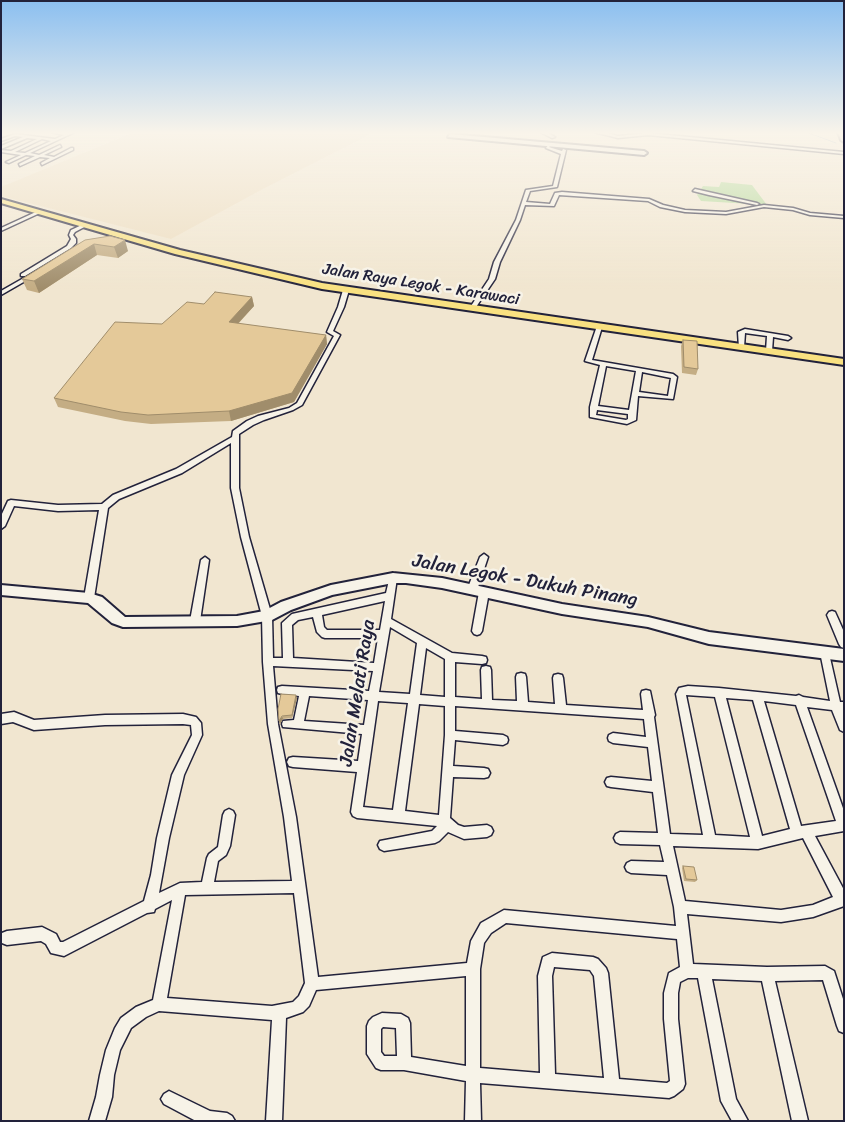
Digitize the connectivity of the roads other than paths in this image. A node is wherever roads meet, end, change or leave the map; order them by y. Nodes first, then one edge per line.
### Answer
1 (555, 184) edge
2 (695, 190) dead end
3 (1, 201) edge
4 (523, 203) junction
5 (764, 206) junction
6 (40, 212) junction
7 (844, 217) edge
8 (86, 225) junction
9 (1, 230) edge
10 (124, 236) junction
11 (113, 240) edge
12 (76, 244) junction
13 (55, 256) junction
14 (62, 257) junction
15 (4, 288) edge
16 (346, 290) junction
17 (1, 293) edge
18 (472, 309) junction
19 (599, 327) junction
20 (770, 335) junction
21 (788, 338) dead end
22 (740, 347) junction
23 (769, 351) junction
24 (844, 362) edge
25 (603, 364) junction
26 (639, 370) junction
27 (635, 394) junction
28 (593, 407) joint
29 (235, 438) junction
30 (1, 502) edge
31 (11, 503) junction
32 (104, 507) junction
33 (1, 526) edge
34 (484, 557) dead end
35 (205, 560) dead end
36 (393, 578) junction
37 (1, 590) edge
38 (478, 591) junction
39 (390, 596) junction
40 (89, 598) junction
41 (317, 612) junction
42 (267, 616) junction
43 (832, 616) dead end
44 (387, 621) junction
45 (195, 622) junction
46 (477, 631) dead end
47 (384, 634) junction
48 (422, 641) junction
49 (844, 644) edge
50 (825, 652) junction
51 (844, 655) edge
52 (450, 657) junction
53 (268, 662) junction
54 (288, 662) junction
55 (380, 667) junction
56 (521, 677) dead end
57 (558, 678) dead end
58 (282, 690) dead end
59 (305, 691) junction
60 (719, 692) junction
61 (646, 694) dead end
62 (757, 696) junction
63 (374, 697) junction
64 (414, 699) junction
65 (799, 700) junction
66 (450, 702) junction
67 (487, 704) junction
68 (523, 706) junction
69 (840, 706) edge
70 (561, 709) junction
71 (650, 716) junction
72 (1, 719) edge
73 (844, 727) edge
74 (368, 730) junction
75 (450, 735) junction
76 (613, 738) dead end
77 (503, 740) dead end
78 (653, 743) junction
79 (293, 762) dead end
80 (363, 767) junction
81 (448, 771) junction
82 (484, 773) dead end
83 (610, 782) dead end
84 (657, 786) junction
85 (229, 815) dead end
86 (398, 816) junction
87 (444, 820) junction
88 (844, 825) edge
89 (487, 831) dead end
90 (802, 832) junction
91 (620, 838) dead end
92 (664, 839) junction
93 (710, 842) junction
94 (758, 842) junction
95 (384, 845) dead end
96 (631, 867) dead end
97 (670, 869) junction
98 (299, 887) junction
99 (206, 888) junction
100 (180, 889) junction
101 (843, 899) edge
102 (148, 907) junction
103 (680, 907) junction
104 (682, 933) junction
105 (8, 938) dead end
106 (473, 969) junction
107 (687, 971) junction
108 (704, 972) junction
109 (767, 974) junction
110 (312, 984) junction
111 (159, 1004) junction
112 (279, 1012) junction
113 (844, 1026) edge
114 (404, 1063) dead end
115 (474, 1076) junction
116 (548, 1082) junction
117 (612, 1087) junction
118 (169, 1099) dead end
119 (97, 1121) edge
120 (227, 1121) edge
121 (274, 1121) edge
122 (473, 1121) edge
123 (740, 1121) edge
124 (800, 1121) edge

1 - 4 street
2 - 5 street
3 - 6 main road, Jalan Raya Legok - Karawaci
4 - 5 street
4 - 18 street
5 - 7 street
6 - 8 main road, Jalan Raya Legok - Karawaci
6 - 9 street
8 - 10 main road, Jalan Raya Legok - Karawaci
8 - 12 street
10 - 11 street
10 - 16 main road, Jalan Raya Legok - Karawaci
12 - 13 street
12 - 14 street
13 - 14 street
13 - 15 street
14 - 15 street
15 - 17 street
16 - 18 main road, Jalan Raya Legok - Karawaci
16 - 29 street
18 - 19 main road, Jalan Raya Legok - Karawaci
19 - 22 main road, Jalan Raya Legok - Karawaci
19 - 25 street
20 - 21 street
20 - 22 street
20 - 23 street
22 - 23 main road, Jalan Raya Legok - Karawaci
23 - 24 main road, Jalan Raya Legok - Karawaci
25 - 26 street
25 - 28 street
26 - 27 street
26 - 27 street
27 - 28 street
29 - 32 street
29 - 42 street
30 - 31 street
31 - 32 street
31 - 33 street
32 - 40 street
34 - 38 street
35 - 45 street
36 - 38 street, Jalan Legok - Dukuh Pinang
36 - 39 street, Jalan Melati Raya
36 - 42 street, Jalan Legok - Dukuh Pinang
37 - 40 street
38 - 46 street
38 - 50 street, Jalan Legok - Dukuh Pinang
39 - 41 street
39 - 44 street, Jalan Melati Raya
40 - 45 street, Jalan Legok - Dukuh Pinang
41 - 47 street
41 - 54 street
42 - 45 street, Jalan Legok - Dukuh Pinang
42 - 53 street
43 - 49 street
44 - 47 street, Jalan Melati Raya
44 - 48 street
47 - 55 street, Jalan Melati Raya
48 - 52 street
48 - 64 street
50 - 51 street, Jalan Legok - Dukuh Pinang
50 - 69 street
52 - 66 street
52 - 67 street
53 - 54 street
53 - 98 street
54 - 55 street
55 - 63 street, Jalan Melati Raya
56 - 68 street
57 - 70 street
58 - 59 street
59 - 63 street
59 - 74 street
60 - 62 street
60 - 93 street
60 - 94 street
61 - 71 street
62 - 65 street
62 - 90 street
63 - 64 street
63 - 74 street, Jalan Melati Raya
64 - 66 street
64 - 86 street
65 - 69 street
65 - 88 street
66 - 67 street
66 - 75 street
67 - 68 street
68 - 70 street
69 - 73 street
70 - 71 street
71 - 78 street
72 - 102 street
74 - 80 street, Jalan Melati Raya
75 - 77 street
75 - 81 street
76 - 78 street
78 - 84 street
79 - 80 street
80 - 86 street, Jalan Melati Raya
81 - 82 street
81 - 87 street
83 - 84 street
84 - 92 street
85 - 99 street
86 - 87 street
87 - 89 street
87 - 95 street
88 - 90 street
90 - 94 street
90 - 101 street
91 - 92 street
92 - 93 street
92 - 97 street
93 - 94 street
96 - 97 street
97 - 103 street
98 - 99 street
98 - 110 street
99 - 100 street
100 - 102 street
100 - 111 street
101 - 103 street
102 - 105 street
103 - 104 street
104 - 106 street
104 - 107 street
106 - 110 street
106 - 115 street
107 - 108 street
107 - 117 street
108 - 109 street
108 - 123 street
109 - 113 street
109 - 124 street
110 - 112 street
111 - 112 street
111 - 119 street
112 - 121 street
114 - 115 street
115 - 116 street
115 - 122 street
116 - 117 street
116 - 117 street
118 - 120 street

